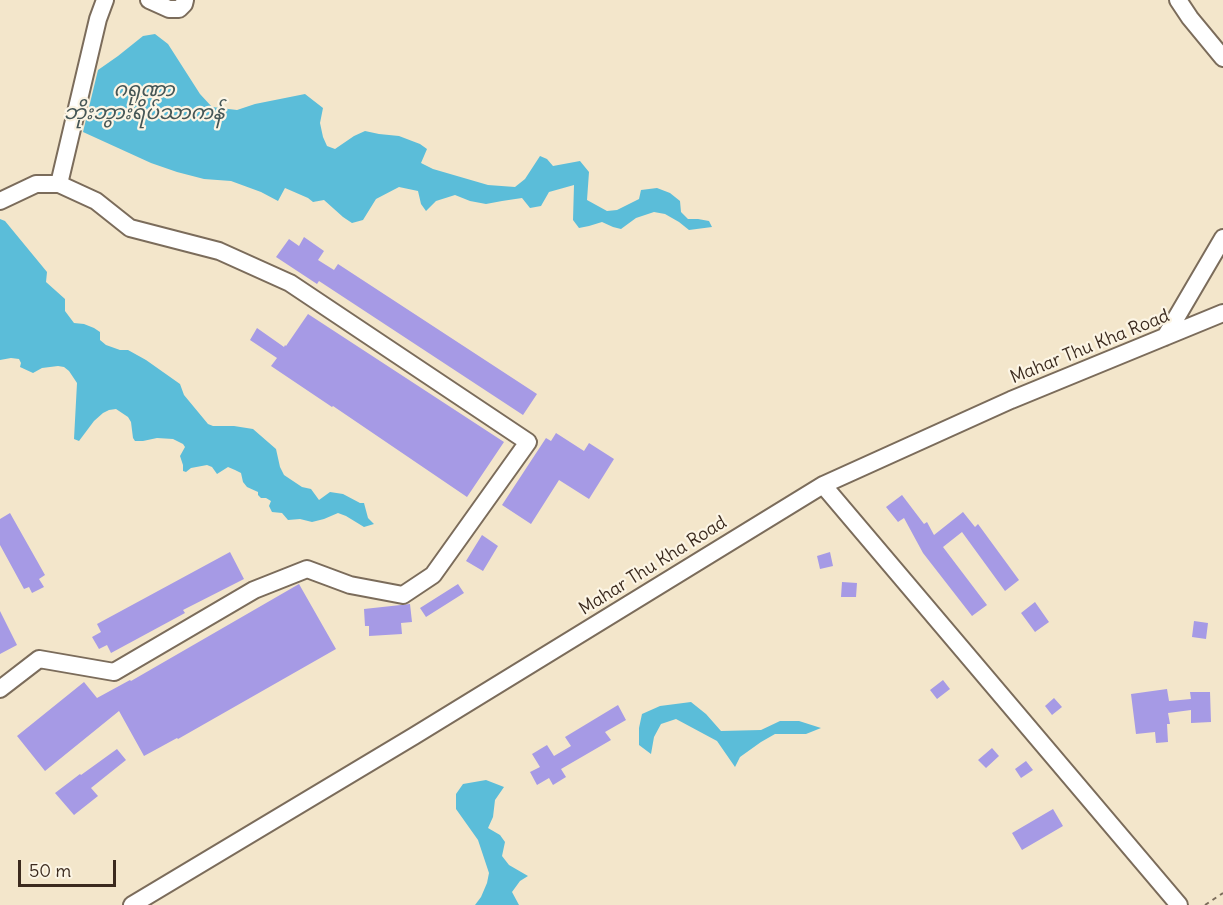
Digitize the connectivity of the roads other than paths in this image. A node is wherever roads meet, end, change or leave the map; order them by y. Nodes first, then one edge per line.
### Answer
1 (105, 0) edge
2 (149, 0) edge
3 (186, 0) edge
4 (1178, 0) edge
5 (1223, 58) edge
6 (59, 184) junction
7 (0, 201) edge
8 (1223, 238) edge
9 (1223, 313) edge
10 (1165, 337) junction
11 (823, 485) junction
12 (0, 689) edge
13 (132, 905) edge
14 (1179, 905) edge

1 - 6 street
2 - 3 street
4 - 5 street
6 - 7 street
6 - 12 street
8 - 10 street
9 - 10 street, Mahar Thu Kha Road
10 - 11 street, Mahar Thu Kha Road
11 - 13 street, Mahar Thu Kha Road
11 - 14 street

